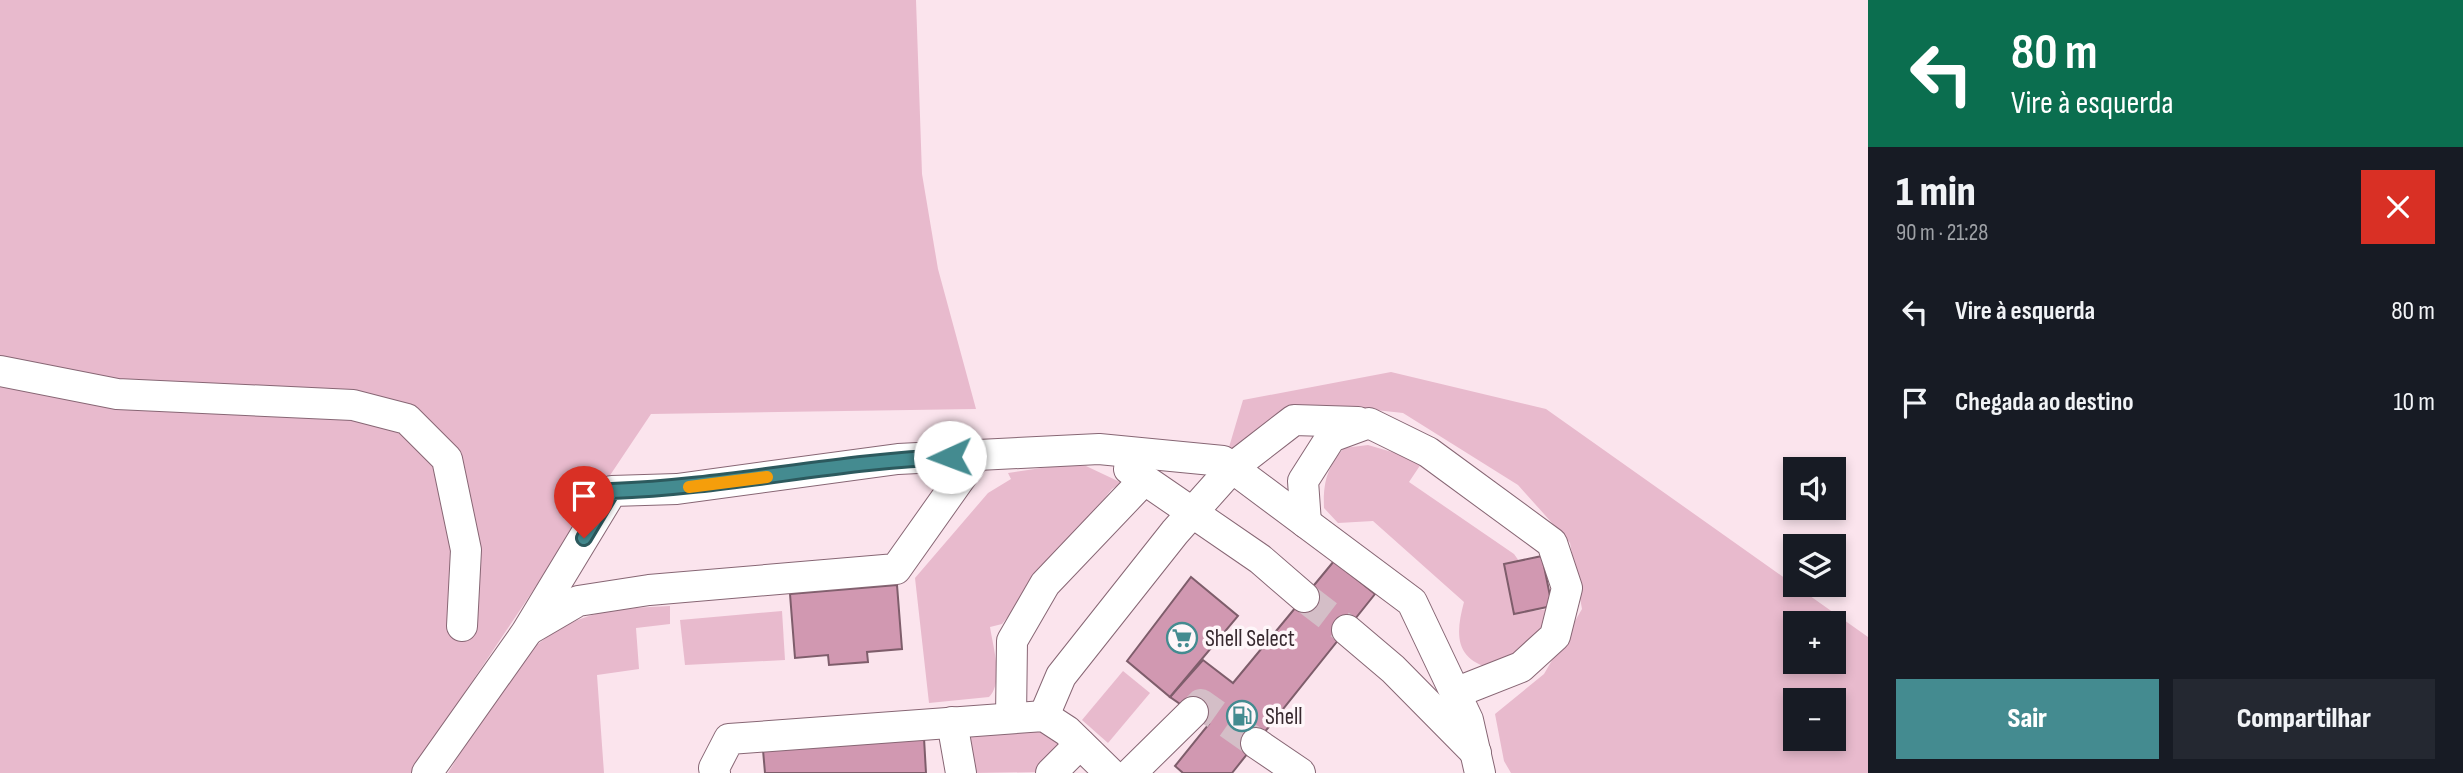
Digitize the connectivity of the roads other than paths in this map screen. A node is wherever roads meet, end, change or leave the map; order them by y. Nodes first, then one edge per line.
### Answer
1 (0, 371) edge
2 (1369, 423) junction
3 (1100, 449) junction
4 (976, 456) junction
5 (1232, 468) junction
6 (1144, 480) junction
7 (1193, 514) junction
8 (1306, 523) junction
9 (1304, 597) tunnel mouth
10 (463, 626) dead end
11 (1347, 630) tunnel mouth
12 (527, 631) junction
13 (1455, 693) junction
14 (1193, 712) dead end
15 (1044, 716) junction
16 (1011, 718) junction
17 (952, 722) junction
18 (1256, 743) tunnel mouth
19 (1080, 744) junction
20 (1478, 763) edge
21 (427, 773) edge
22 (715, 773) edge
23 (961, 773) edge
24 (1051, 773) edge
25 (1110, 773) edge
26 (1131, 773) edge
27 (1300, 773) edge

1 - 10 street
2 - 5 street
2 - 8 street
2 - 13 street
3 - 4 street
3 - 5 street
3 - 6 street
4 - 12 street
4 - 12 street
5 - 7 street
5 - 8 street
6 - 7 street
6 - 16 street
7 - 9 street
7 - 15 street
8 - 13 street
11 - 20 street
12 - 21 street
13 - 20 street
14 - 26 street
15 - 16 street
15 - 19 street
16 - 17 street
17 - 22 street
17 - 23 street
18 - 27 street
19 - 24 street
19 - 25 street

